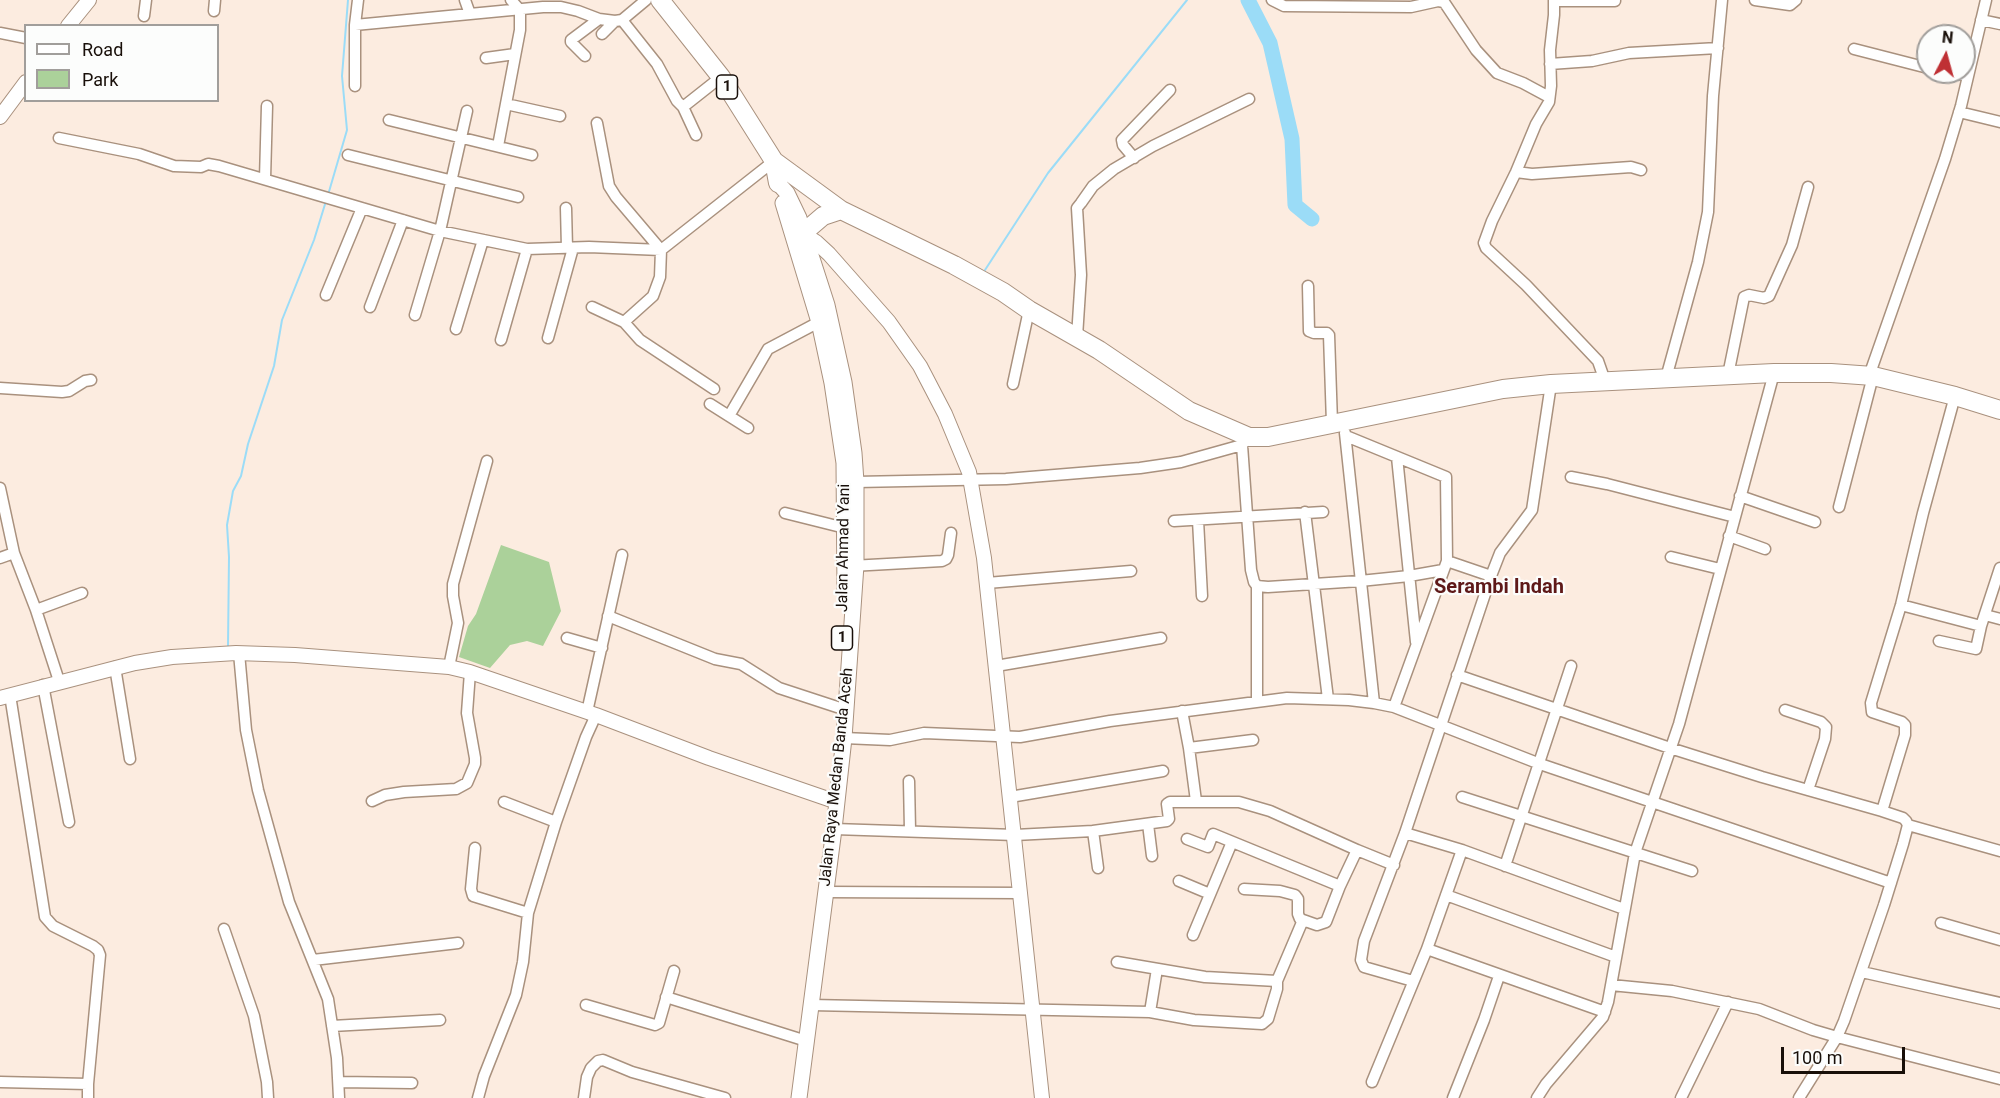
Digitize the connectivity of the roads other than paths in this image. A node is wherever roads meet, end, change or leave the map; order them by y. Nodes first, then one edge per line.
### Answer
1 (89, 0) edge
2 (146, 0) edge
3 (358, 0) edge
4 (465, 0) edge
5 (511, 0) edge
6 (569, 0) edge
7 (646, 0) edge
8 (660, 0) edge
9 (1272, 0) edge
10 (1722, 0) edge
11 (1755, 0) edge
12 (1796, 0) edge
13 (1986, 0) edge
14 (1445, 1) edge
15 (1554, 1) edge
16 (1615, 1) edge
17 (540, 3) edge
18 (520, 10) junction
19 (578, 11) junction
20 (470, 14) junction
21 (144, 16) dead end
22 (599, 19) junction
23 (1981, 20) junction
24 (618, 21) junction
25 (70, 24) edge
26 (2000, 24) edge
27 (355, 25) junction
28 (0, 33) edge
29 (602, 34) dead end
30 (24, 38) edge
31 (1976, 42) edge
32 (1718, 48) junction
33 (1854, 49) dead end
34 (515, 54) junction
35 (585, 56) dead end
36 (486, 58) dead end
37 (1550, 64) junction
38 (1916, 65) edge
39 (721, 77) junction
40 (1966, 84) edge
41 (24, 85) edge
42 (355, 86) dead end
43 (1170, 90) dead end
44 (1550, 97) junction
45 (1249, 99) dead end
46 (506, 104) junction
47 (267, 106) dead end
48 (683, 107) junction
49 (467, 111) dead end
50 (1959, 112) junction
51 (560, 116) dead end
52 (0, 117) edge
53 (389, 120) dead end
54 (2000, 122) edge
55 (597, 123) dead end
56 (696, 135) dead end
57 (59, 138) dead end
58 (462, 138) junction
59 (498, 146) junction
60 (348, 155) dead end
61 (532, 155) dead end
62 (1134, 158) junction
63 (774, 161) junction
64 (1641, 170) dead end
65 (1516, 172) junction
66 (265, 179) junction
67 (452, 180) junction
68 (778, 183) junction
69 (1808, 187) dead end
70 (518, 197) dead end
71 (362, 208) junction
72 (566, 208) dead end
73 (841, 210) junction
74 (403, 220) junction
75 (440, 231) junction
76 (805, 236) junction
77 (483, 240) junction
78 (570, 248) junction
79 (527, 249) junction
80 (661, 250) junction
81 (1308, 286) dead end
82 (326, 295) dead end
83 (370, 307) dead end
84 (592, 307) dead end
85 (1029, 310) junction
86 (415, 315) dead end
87 (624, 322) junction
88 (819, 322) junction
89 (456, 330) dead end
90 (1077, 337) junction
91 (548, 338) dead end
92 (501, 340) dead end
93 (1773, 373) junction
94 (1728, 375) junction
95 (1871, 376) junction
96 (1666, 378) junction
97 (91, 380) dead end
98 (1605, 381) junction
99 (1013, 384) dead end
100 (1551, 384) junction
101 (0, 388) edge
102 (714, 389) dead end
103 (1955, 396) junction
104 (710, 404) dead end
105 (2000, 410) edge
106 (729, 416) junction
107 (1339, 427) junction
108 (748, 428) dead end
109 (1245, 441) junction
110 (1397, 458) junction
111 (487, 461) dead end
112 (1571, 477) dead end
113 (970, 479) junction
114 (856, 482) junction
115 (0, 490) edge
116 (1740, 496) junction
117 (1839, 507) dead end
118 (1305, 512) junction
119 (1323, 512) dead end
120 (785, 513) dead end
121 (1248, 517) junction
122 (1735, 517) junction
123 (1198, 520) junction
124 (1174, 521) dead end
125 (1815, 522) dead end
126 (845, 528) junction
127 (951, 533) dead end
128 (1729, 536) junction
129 (1765, 549) dead end
130 (14, 554) junction
131 (622, 555) dead end
132 (1671, 557) dead end
133 (0, 558) edge
134 (1445, 565) junction
135 (850, 566) junction
136 (2000, 568) edge
137 (1720, 569) junction
138 (1131, 571) dead end
139 (1409, 576) junction
140 (1491, 576) junction
141 (1360, 581) junction
142 (987, 583) junction
143 (1313, 585) junction
144 (1257, 586) junction
145 (82, 593) dead end
146 (1202, 596) dead end
147 (1901, 605) junction
148 (36, 610) junction
149 (608, 616) junction
150 (2000, 619) edge
151 (1983, 620) junction
152 (567, 638) dead end
153 (1161, 638) dead end
154 (1939, 641) dead end
155 (1417, 646) junction
156 (602, 648) junction
157 (234, 654) junction
158 (449, 666) junction
159 (996, 666) junction
160 (1571, 666) dead end
161 (115, 667) junction
162 (470, 672) junction
163 (1457, 675) junction
164 (59, 681) junction
165 (43, 685) junction
166 (5, 696) edge
167 (1328, 699) junction
168 (1257, 701) junction
169 (1374, 702) junction
170 (837, 706) junction
171 (1394, 706) junction
172 (1557, 710) junction
173 (1785, 710) dead end
174 (1182, 711) junction
175 (592, 713) junction
176 (1440, 725) junction
177 (1002, 737) junction
178 (844, 738) junction
179 (1253, 740) dead end
180 (1189, 748) junction
181 (1670, 748) junction
182 (130, 759) dead end
183 (1540, 764) junction
184 (1163, 771) dead end
185 (909, 781) dead end
186 (1808, 790) junction
187 (1010, 797) junction
188 (1462, 797) dead end
189 (372, 801) dead end
190 (833, 801) junction
191 (1196, 801) junction
192 (504, 802) dead end
193 (1652, 802) junction
194 (1882, 810) junction
195 (1522, 817) junction
196 (69, 822) dead end
197 (556, 822) junction
198 (1148, 824) junction
199 (1908, 825) junction
200 (834, 829) junction
201 (910, 830) junction
202 (1093, 831) junction
203 (1405, 833) junction
204 (1015, 835) junction
205 (1187, 839) dead end
206 (1232, 842) junction
207 (475, 848) dead end
208 (1357, 850) junction
209 (1462, 850) junction
210 (2000, 851) edge
211 (1635, 853) junction
212 (1152, 856) dead end
213 (1394, 865) junction
214 (1505, 866) junction
215 (1098, 868) dead end
216 (1692, 871) dead end
217 (1179, 881) dead end
218 (1891, 883) junction
219 (1340, 886) junction
220 (1244, 889) dead end
221 (826, 892) junction
222 (1020, 893) junction
223 (1210, 894) junction
224 (1446, 895) junction
225 (1624, 909) junction
226 (528, 913) junction
227 (1303, 920) junction
228 (1941, 922) dead end
229 (224, 929) dead end
230 (1193, 935) dead end
231 (2000, 940) edge
232 (458, 944) dead end
233 (1427, 949) junction
234 (1616, 957) junction
235 (313, 960) junction
236 (1117, 962) dead end
237 (1157, 969) junction
238 (674, 970) dead end
239 (1862, 972) junction
240 (1499, 976) junction
241 (1277, 981) junction
242 (1413, 981) junction
243 (1611, 985) junction
244 (666, 997) junction
245 (1728, 1002) junction
246 (2000, 1003) edge
247 (586, 1005) dead end
248 (811, 1005) junction
249 (1032, 1009) junction
250 (1150, 1012) junction
251 (1605, 1012) junction
252 (440, 1020) dead end
253 (332, 1026) junction
254 (1837, 1037) junction
255 (800, 1039) junction
256 (2000, 1079) edge
257 (0, 1082) edge
258 (339, 1082) junction
259 (1372, 1082) dead end
260 (412, 1083) dead end
261 (88, 1084) junction
262 (88, 1098) edge
263 (268, 1098) edge
264 (339, 1098) edge
265 (478, 1098) edge
266 (584, 1098) edge
267 (725, 1098) edge
268 (791, 1098) edge
269 (799, 1098) edge
270 (1042, 1098) edge
271 (1453, 1098) edge
272 (1537, 1098) edge
273 (1681, 1098) edge
274 (1799, 1098) edge

1 - 25 main road
2 - 21 street
3 - 27 street
4 - 20 street
5 - 18 street
6 - 19 street
7 - 24 street
8 - 39 highway, Jalan Raya Medan Banda Aceh / 1
9 - 14 street
10 - 32 street
11 - 12 street
13 - 23 street
14 - 44 street
15 - 16 street
15 - 37 street
17 - 18 street
17 - 19 street
18 - 20 street
18 - 34 street
19 - 22 street
20 - 27 street
22 - 24 street
22 - 35 street
23 - 26 street
23 - 31 street
24 - 29 street
24 - 48 street
27 - 42 street
28 - 30 street
32 - 37 street
32 - 96 street
33 - 38 street
34 - 36 street
34 - 46 street
37 - 44 street
39 - 48 street
39 - 63 highway, Jalan Raya Medan Banda Aceh / 1
40 - 50 street
41 - 52 main road
43 - 62 street
44 - 65 street
45 - 62 street
46 - 51 street
46 - 59 street
47 - 66 street
48 - 56 street
49 - 58 street
50 - 54 street
50 - 95 street
53 - 58 street
55 - 80 street
57 - 66 street
58 - 59 street
58 - 67 street
59 - 61 street
60 - 67 street
62 - 90 street
63 - 68 highway, Jalan Raya Medan Banda Aceh / 1
63 - 73 highway
63 - 80 street
64 - 65 street
65 - 98 street
66 - 71 street
67 - 70 street
67 - 75 street
68 - 76 main road, Jalan Raya Medan Banda Aceh / 1
68 - 88 main road, Jalan Ahmad Yani / 1
69 - 94 street
71 - 74 street
71 - 82 street
72 - 78 street
73 - 76 highway
73 - 85 highway
74 - 75 street
74 - 83 street
75 - 77 street
75 - 86 street
76 - 113 main road
76 - 114 main road, Jalan Raya Medan Banda Aceh / 1
77 - 79 street
77 - 89 street
78 - 79 street
78 - 80 street
78 - 91 street
79 - 92 street
80 - 87 street
81 - 107 street
84 - 87 street
85 - 90 highway
85 - 99 street
87 - 102 street
88 - 106 street
88 - 126 main road, Jalan Ahmad Yani / 1
90 - 109 highway
93 - 94 highway
93 - 95 highway
93 - 116 street
94 - 96 highway
95 - 103 highway
95 - 117 street
96 - 98 highway
97 - 101 street
98 - 100 highway
100 - 107 highway
100 - 140 street
103 - 105 highway
103 - 147 street
104 - 106 street
106 - 108 street
107 - 109 highway
107 - 110 street
107 - 141 street
109 - 113 street
109 - 121 street
110 - 134 street
110 - 139 street
111 - 158 street
112 - 122 street
113 - 114 street
113 - 142 main road
114 - 135 main road, Jalan Raya Medan Banda Aceh / 1
115 - 130 street
116 - 122 street
116 - 125 street
118 - 119 street
118 - 121 street
118 - 143 street
120 - 126 street
121 - 123 street
121 - 144 street
122 - 128 street
123 - 124 street
123 - 146 street
126 - 135 main road, Jalan Ahmad Yani / 1
127 - 135 street
128 - 129 street
128 - 137 street
130 - 133 street
130 - 148 street
131 - 149 street
132 - 137 street
134 - 139 street
134 - 140 street
134 - 155 street
135 - 170 main road, Jalan Ahmad Yani / 1
135 - 178 main road, Jalan Raya Medan Banda Aceh / 1
136 - 151 street
137 - 181 street
138 - 142 street
139 - 141 street
139 - 155 street
140 - 163 street
141 - 143 street
141 - 169 street
142 - 159 main road
143 - 144 street
143 - 167 street
144 - 168 street
145 - 148 street
147 - 151 street
147 - 194 street
148 - 164 street
149 - 156 street
149 - 170 street
150 - 151 street
151 - 154 street
152 - 156 street
153 - 159 street
155 - 171 street
156 - 175 street
157 - 158 main road
157 - 161 main road
157 - 235 street
158 - 162 main road
159 - 177 main road
160 - 172 street
161 - 164 main road
161 - 182 street
162 - 175 main road
162 - 189 street
163 - 172 street
163 - 176 street
164 - 165 main road
165 - 166 main road
165 - 196 street
166 - 261 street
167 - 168 street
167 - 169 street
168 - 174 street
169 - 171 street
170 - 190 main road, Jalan Ahmad Yani / 1
171 - 176 street
172 - 181 street
172 - 183 street
173 - 186 street
174 - 177 street
174 - 180 street
175 - 190 main road
175 - 197 street
176 - 183 street
176 - 203 street
177 - 178 street
177 - 187 main road
178 - 190 main road, Jalan Raya Medan Banda Aceh / 1
179 - 180 street
180 - 191 street
181 - 186 street
181 - 193 street
183 - 193 street
183 - 195 street
184 - 187 street
185 - 201 street
186 - 194 street
187 - 204 main road
188 - 195 street
190 - 200 main road, Jalan Raya Medan Banda Aceh / 1
190 - 255 main road, Jalan Ahmad Yani / 1
191 - 198 street
191 - 208 street
192 - 197 street
193 - 211 street
193 - 218 street
194 - 199 street
195 - 211 street
195 - 214 street
197 - 226 street
198 - 202 street
198 - 212 street
199 - 210 street
199 - 218 street
200 - 201 street
200 - 221 main road, Jalan Raya Medan Banda Aceh / 1
201 - 204 street
202 - 204 street
202 - 215 street
203 - 209 street
203 - 213 street
204 - 222 main road
205 - 206 street
206 - 219 street
206 - 223 street
207 - 226 street
208 - 213 street
208 - 219 street
209 - 214 street
209 - 224 street
211 - 216 street
211 - 225 street
213 - 242 street
214 - 225 street
217 - 223 street
218 - 239 street
219 - 227 street
220 - 227 street
221 - 222 street
221 - 248 main road, Jalan Raya Medan Banda Aceh / 1
222 - 249 main road
223 - 230 street
224 - 233 street
224 - 234 street
225 - 234 street
226 - 265 street
227 - 241 street
228 - 231 street
229 - 263 street
232 - 235 street
233 - 240 street
233 - 242 street
234 - 243 street
235 - 253 street
236 - 237 street
237 - 241 street
237 - 250 street
238 - 244 street
239 - 246 street
239 - 254 street
240 - 251 street
240 - 271 street
241 - 250 street
242 - 259 street
243 - 245 street
243 - 251 street
244 - 247 street
244 - 255 street
245 - 254 street
245 - 273 street
248 - 249 street
248 - 269 main road, Jalan Raya Medan Banda Aceh / 1
249 - 250 street
249 - 270 main road
251 - 272 street
252 - 253 street
253 - 258 street
254 - 256 street
254 - 274 street
255 - 268 main road, Jalan Ahmad Yani / 1
257 - 261 street
258 - 260 street
258 - 264 street
261 - 262 street
266 - 267 street

